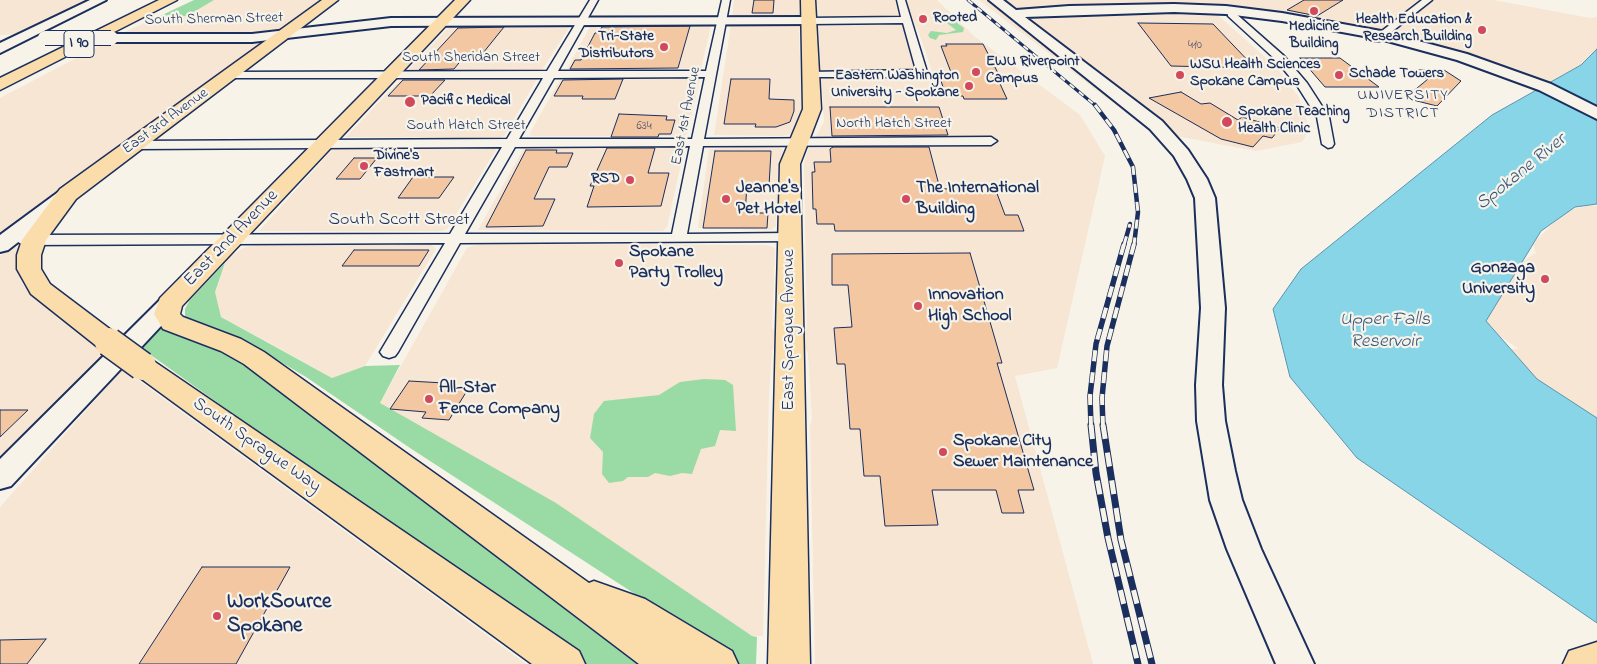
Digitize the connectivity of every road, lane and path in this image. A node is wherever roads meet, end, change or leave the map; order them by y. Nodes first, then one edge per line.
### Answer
1 (100, 0) edge
2 (332, 0) edge
3 (463, 0) edge
4 (594, 0) edge
5 (726, 0) edge
6 (808, 0) edge
7 (901, 0) edge
8 (995, 0) edge
9 (1201, 0) edge
10 (1428, 0) edge
11 (163, 1) edge
12 (1221, 9) edge
13 (1397, 9) dead end
14 (1413, 11) junction
15 (1020, 13) edge
16 (907, 20) junction
17 (722, 21) junction
18 (809, 21) junction
19 (442, 22) junction
20 (582, 22) junction
21 (1373, 34) junction
22 (283, 36) junction
23 (0, 38) edge
24 (22, 38) junction
25 (0, 49) edge
26 (0, 72) edge
27 (552, 74) junction
28 (712, 74) junction
29 (1503, 74) junction
30 (230, 75) junction
31 (392, 75) junction
32 (810, 75) junction
33 (0, 84) edge
34 (1597, 114) edge
35 (1597, 124) edge
36 (991, 141) dead end
37 (699, 142) junction
38 (798, 142) junction
39 (511, 143) junction
40 (325, 144) junction
41 (1328, 144) dead end
42 (135, 145) junction
43 (68, 194) junction
44 (790, 238) junction
45 (678, 239) junction
46 (34, 240) junction
47 (232, 240) junction
48 (455, 240) junction
49 (3, 243) edge
50 (169, 304) junction
51 (389, 352) dead end
52 (0, 478) edge
53 (560, 584) junction
54 (1597, 660) edge
55 (564, 664) edge
56 (671, 664) edge
57 (717, 664) edge
58 (789, 664) edge
59 (1295, 664) edge
60 (1584, 664) edge

1 - 24 street
2 - 22 main road, East 3rd Avenue
3 - 19 main road, East 2nd Avenue
4 - 20 street
5 - 17 street, East 1st Avenue
6 - 18 main road, East Sprague Avenue
7 - 16 street
8 - 15 street
9 - 12 street
10 - 14 street
11 - 26 main road, I 90
11 - 33 main road, I 90
12 - 15 street
12 - 21 street
12 - 41 street
13 - 14 street
14 - 21 street
15 - 59 street
16 - 18 street, South Sherman Street
16 - 32 street
17 - 18 street, South Sherman Street
17 - 20 street, South Sherman Street
17 - 28 street, East 1st Avenue
18 - 32 main road, East Sprague Avenue
19 - 20 street, South Sherman Street
19 - 22 street, South Sherman Street
19 - 31 main road, East 2nd Avenue
20 - 27 street
21 - 29 street
22 - 24 street, South Sherman Street, bridge
22 - 30 main road, East 3rd Avenue
23 - 24 street, South Sherman Street
24 - 25 street
27 - 28 street, South Sheridan Street
27 - 31 street, South Sheridan Street
27 - 39 street
28 - 37 street, East 1st Avenue
29 - 34 street
29 - 35 street
30 - 31 street, South Sheridan Street
30 - 42 main road, East 3rd Avenue
31 - 40 main road, East 2nd Avenue
32 - 38 main road, East Sprague Avenue
36 - 38 street, North Hatch Street
37 - 38 street, South Hatch Street
37 - 39 street, South Hatch Street
37 - 45 street, East 1st Avenue
38 - 44 main road, East Sprague Avenue
39 - 40 street, South Hatch Street
39 - 48 street
40 - 42 street, South Hatch Street
40 - 47 main road, East 2nd Avenue
42 - 43 main road, East 3rd Avenue
43 - 46 main road, South Sprague Way
43 - 49 street, East 3rd Avenue
44 - 45 street, South Scott Street
44 - 58 main road, East Sprague Avenue
45 - 48 street, South Scott Street
46 - 47 street, South Scott Street
46 - 49 street, South Scott Street
46 - 55 main road, South Sprague Way, bridge
47 - 48 street, South Scott Street
47 - 50 main road, East 2nd Avenue
48 - 51 street
50 - 52 street, East 2nd Avenue
50 - 53 main road
53 - 56 main road
53 - 57 main road
54 - 60 main road

